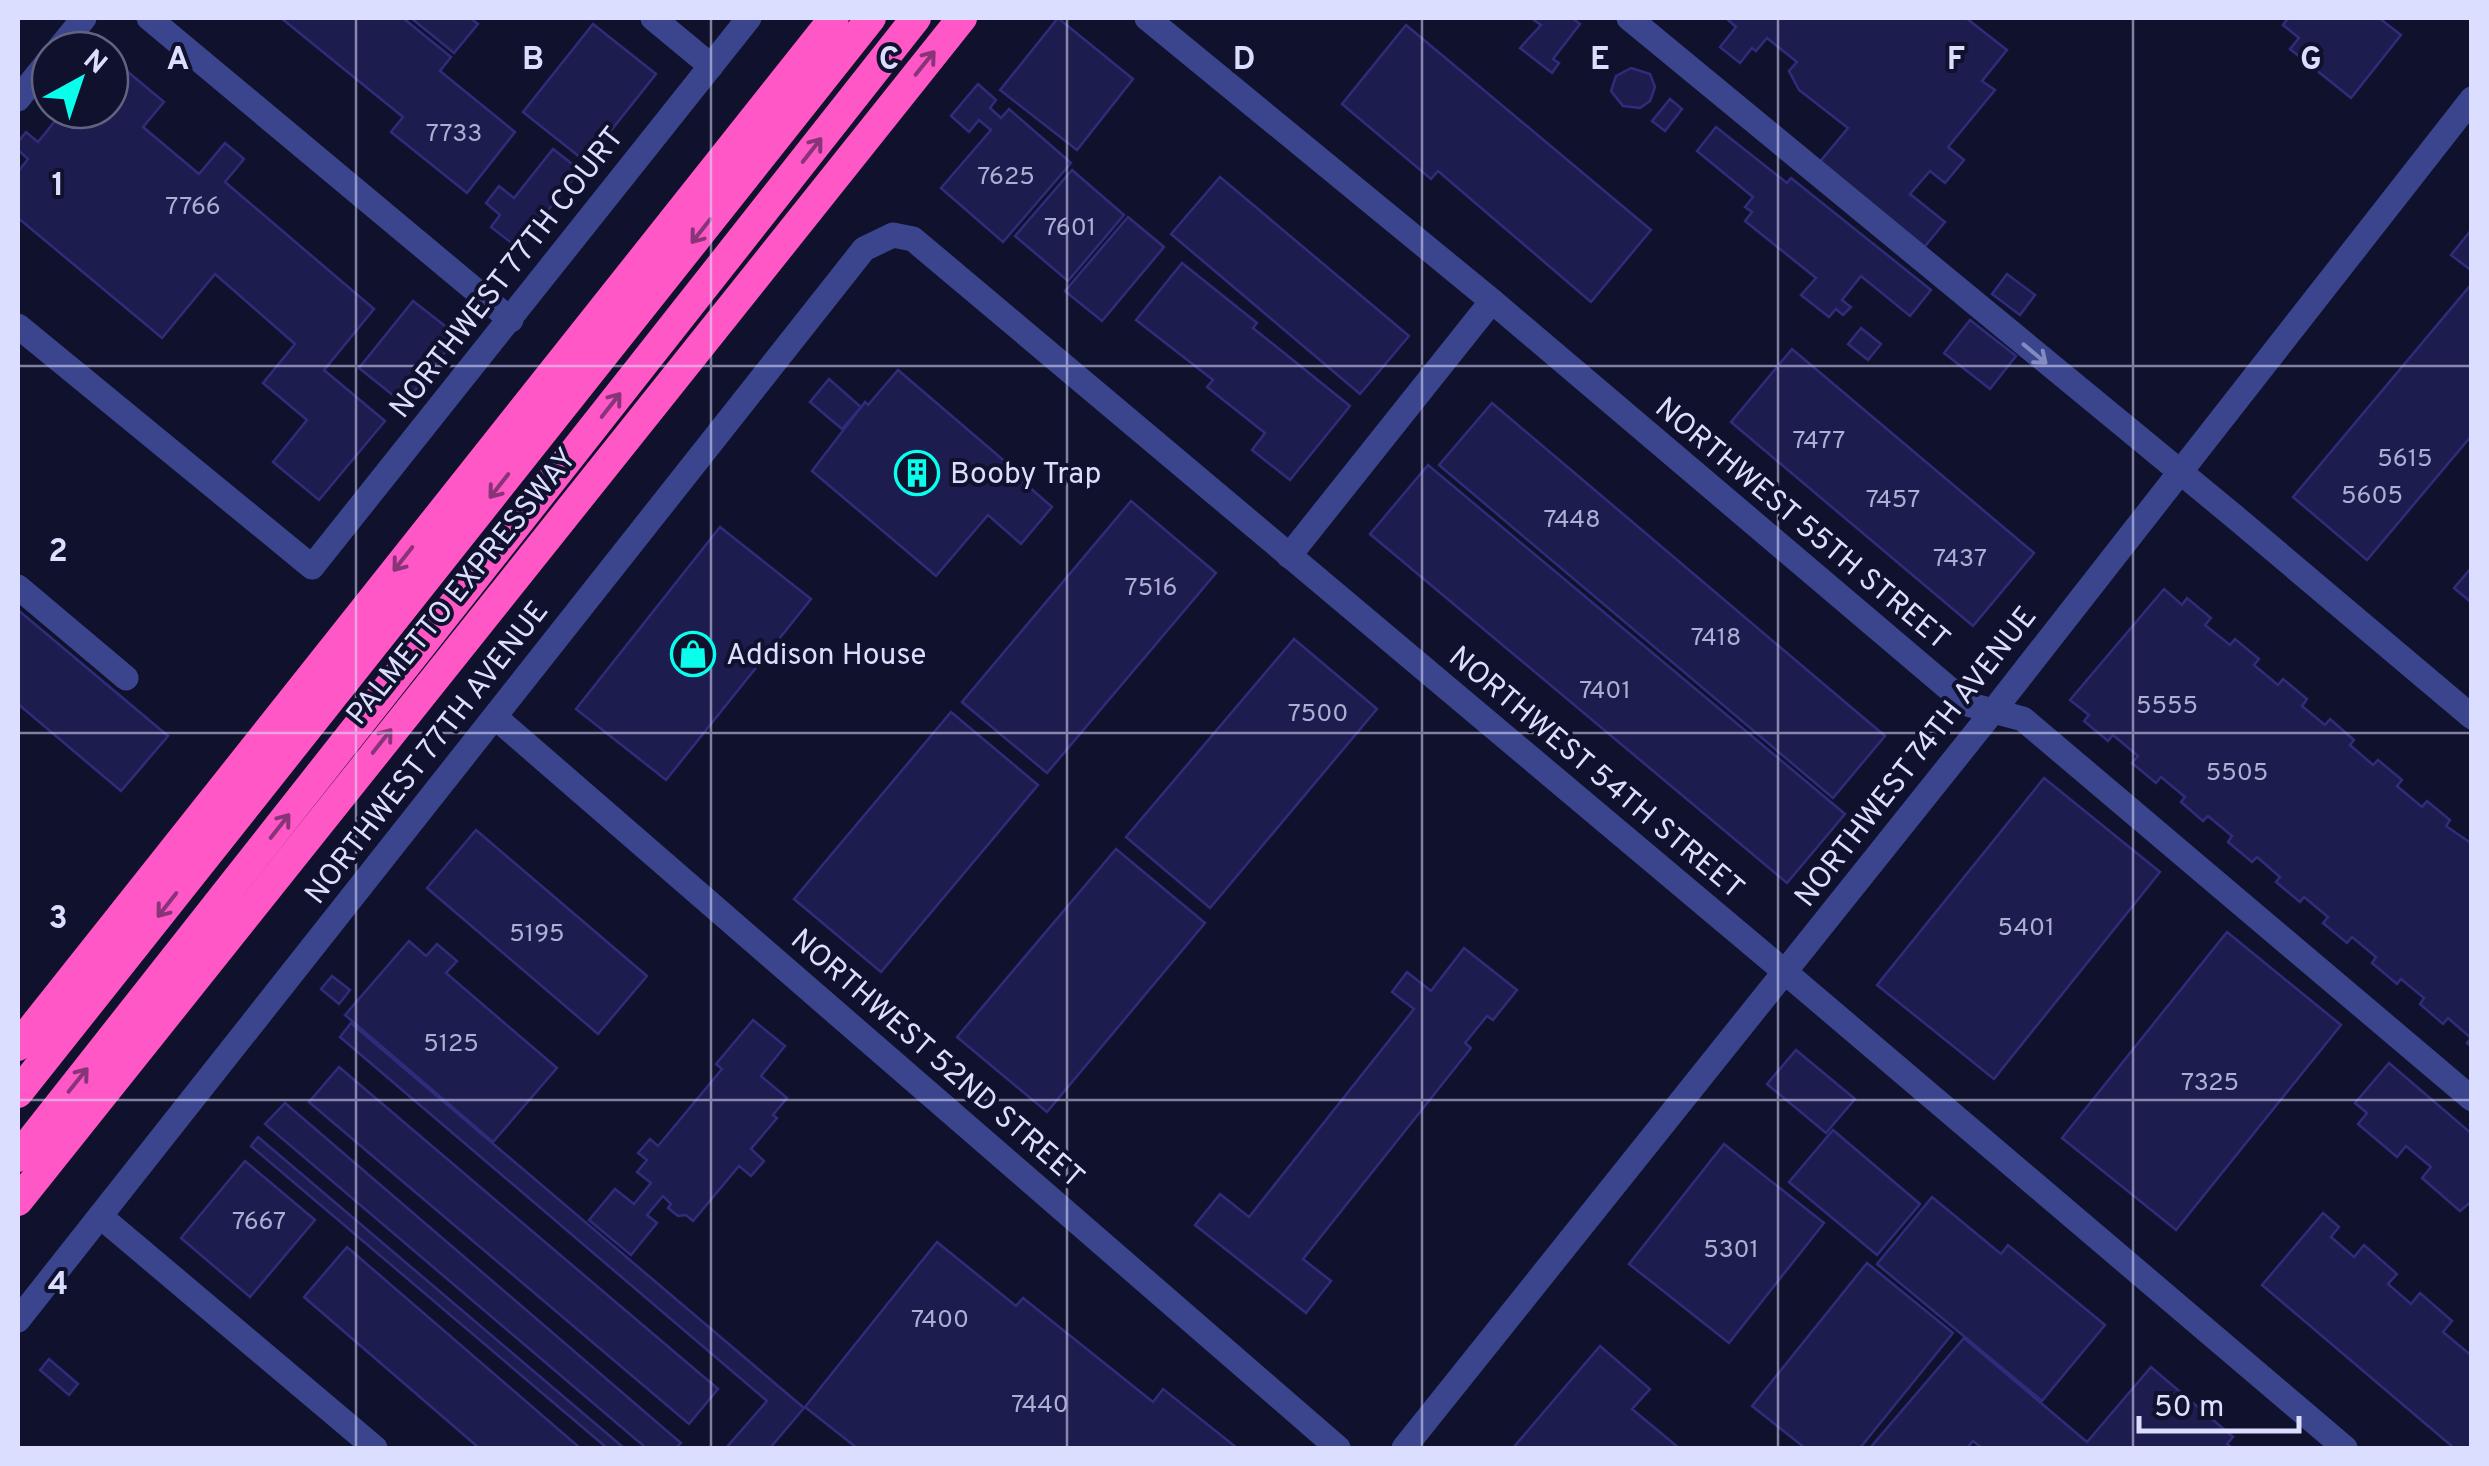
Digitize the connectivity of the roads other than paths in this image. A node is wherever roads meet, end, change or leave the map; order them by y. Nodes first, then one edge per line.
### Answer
1 (149, 18) edge
2 (652, 18) edge
3 (749, 18) edge
4 (834, 18) edge
5 (871, 18) edge
6 (916, 18) edge
7 (962, 18) edge
8 (1147, 18) edge
9 (1629, 18) edge
10 (711, 66) junction
11 (2472, 99) edge
12 (893, 234) joint
13 (1492, 302) junction
14 (511, 320) junction
15 (18, 326) edge
16 (2180, 474) junction
17 (1289, 556) junction
18 (18, 586) edge
19 (126, 678) dead end
20 (1994, 710) junction
21 (495, 717) junction
22 (2472, 717) edge
23 (1785, 972) junction
24 (18, 1046) edge
25 (18, 1093) edge
26 (2472, 1098) edge
27 (18, 1157) edge
28 (18, 1201) edge
29 (100, 1216) junction
30 (18, 1320) edge
31 (375, 1448) edge
32 (1338, 1448) edge
33 (1404, 1448) edge
34 (2345, 1448) edge

1 - 14 street
2 - 10 street
3 - 10 street, NORTHWEST 77TH COURT
4 -> 24 highway, PALMETTO EXPRESSWAY
5 -> 25 highway
27 -> 6 highway
28 -> 7 highway, PALMETTO EXPRESSWAY
8 - 13 street, NORTHWEST 55TH STREET
9 -> 16 street
10 - 14 street, NORTHWEST 77TH COURT
11 - 16 street, NORTHWEST 74TH AVENUE
12 - 17 street, NORTHWEST 54TH STREET
12 - 21 street, NORTHWEST 77TH AVENUE
13 - 17 street
13 - 20 street, NORTHWEST 55TH STREET
14 - 15 street, NORTHWEST 77TH COURT
16 - 20 street, NORTHWEST 74TH AVENUE
16 - 22 street
17 - 23 street, NORTHWEST 54TH STREET
18 - 19 street
20 - 23 street, NORTHWEST 74TH AVENUE
20 - 26 street, NORTHWEST 55TH STREET
21 - 29 street, NORTHWEST 77TH AVENUE
21 - 32 street, NORTHWEST 52ND STREET
23 - 33 street, NORTHWEST 74TH AVENUE
23 - 34 street, NORTHWEST 54TH STREET
29 - 30 street, NORTHWEST 77TH AVENUE
29 - 31 street

